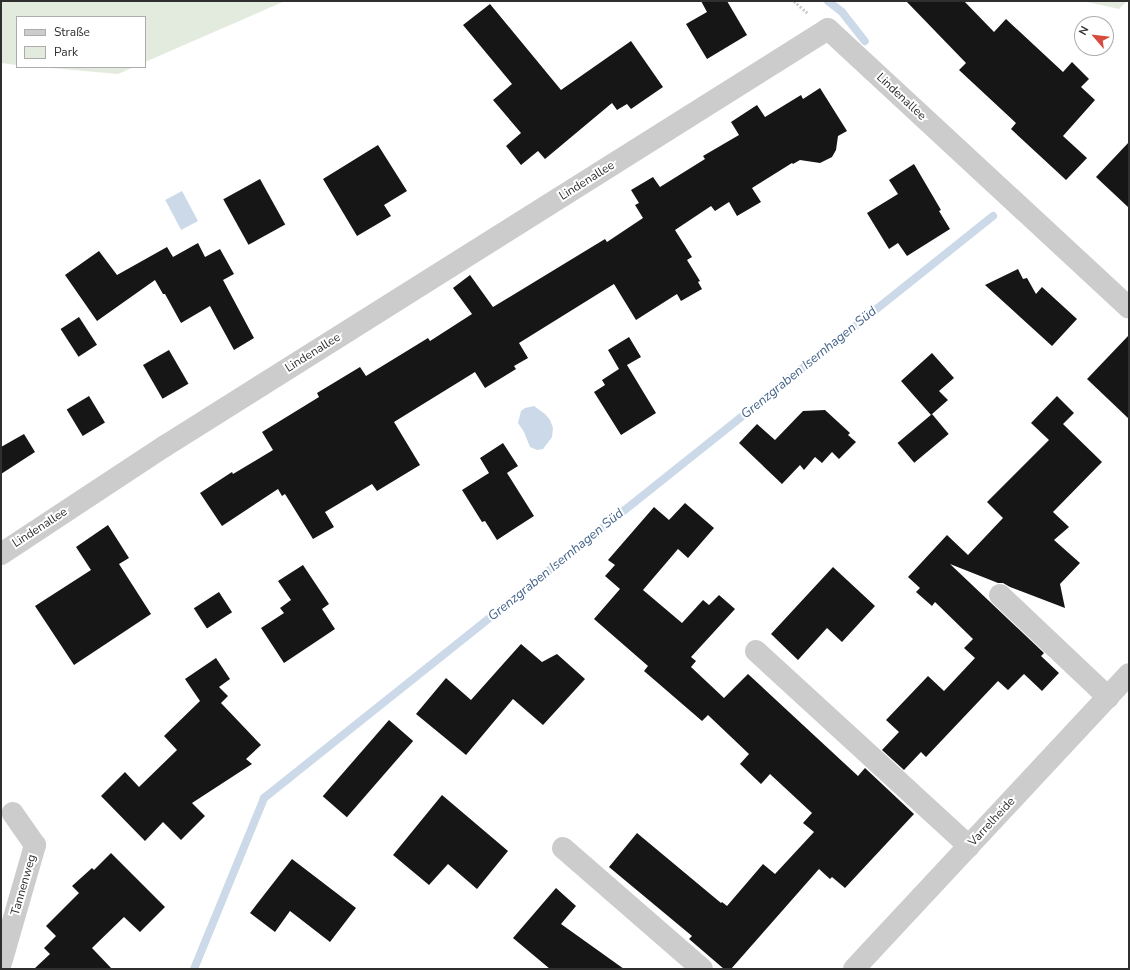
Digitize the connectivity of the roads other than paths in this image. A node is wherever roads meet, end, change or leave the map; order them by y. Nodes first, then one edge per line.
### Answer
1 (1129, 308) edge
2 (1, 554) edge
3 (1000, 595) dead end
4 (756, 651) dead end
5 (1129, 674) edge
6 (1108, 697) junction
7 (13, 813) dead end
8 (970, 846) junction
9 (563, 848) dead end
10 (1, 963) edge
11 (702, 969) edge
12 (854, 969) edge

1 - 2 street, Lindenallee
3 - 6 street
4 - 8 street
5 - 6 street, Varrelheide
6 - 8 street, Varrelheide
7 - 10 street, Tannenweg
8 - 12 street, Varrelheide
9 - 11 street

